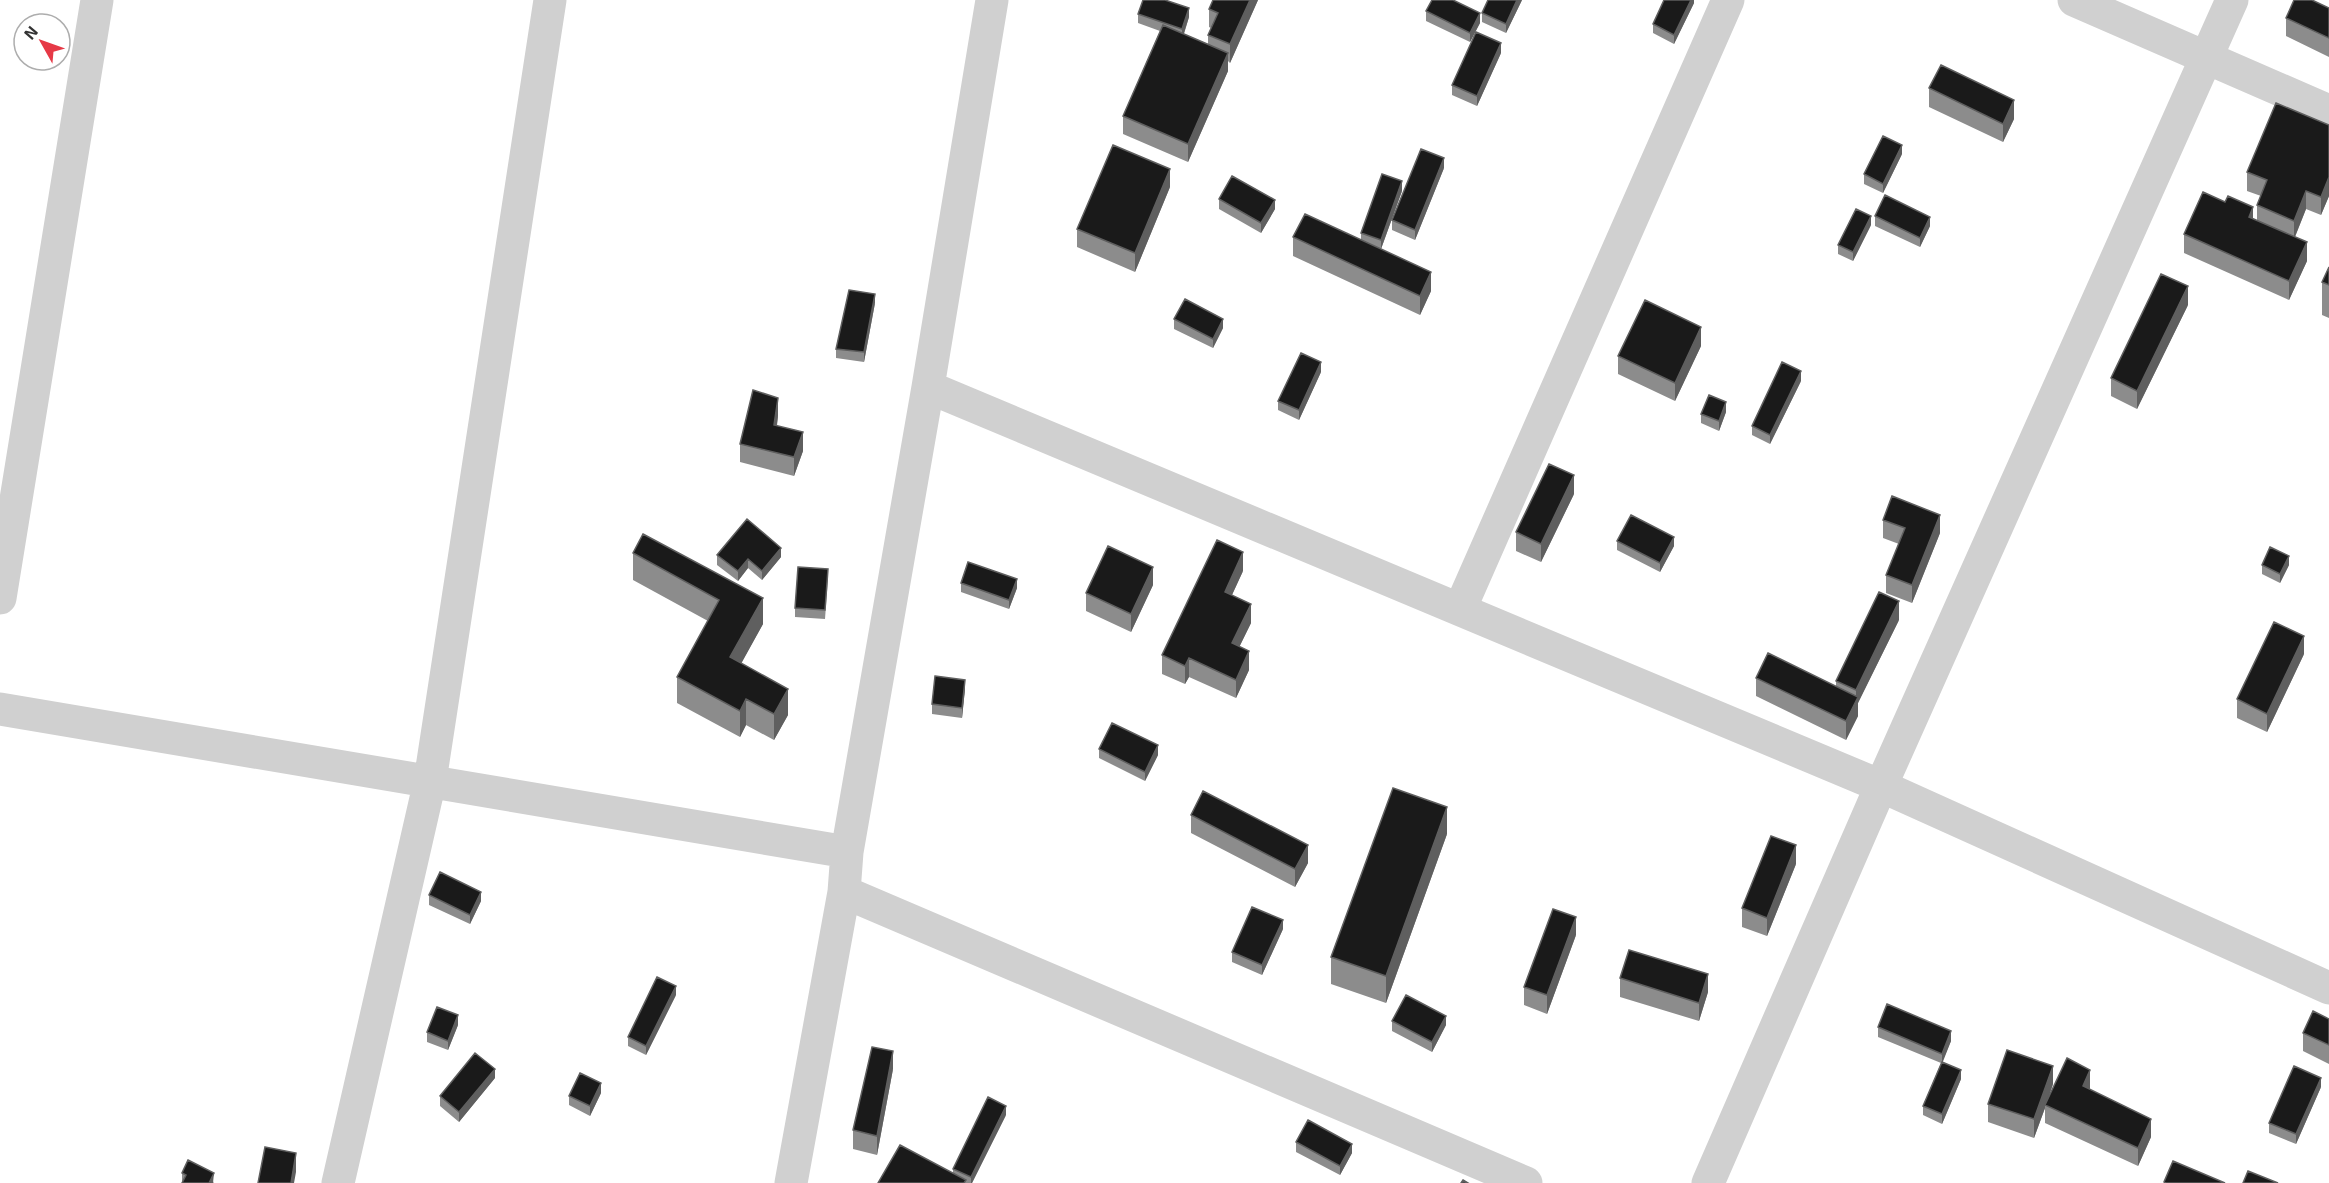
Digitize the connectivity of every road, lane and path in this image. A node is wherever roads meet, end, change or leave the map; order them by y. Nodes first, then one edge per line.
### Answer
1 (97, 0) edge
2 (550, 0) edge
3 (992, 0) edge
4 (1728, 0) edge
5 (2074, 0) edge
6 (2232, 0) edge
7 (2204, 58) junction
8 (2329, 111) edge
9 (928, 387) junction
10 (0, 598) edge
11 (1460, 609) junction
12 (0, 709) edge
13 (430, 781) junction
14 (1881, 786) junction
15 (847, 852) junction
16 (844, 892) junction
17 (2329, 988) edge
18 (338, 1183) edge
19 (791, 1183) edge
20 (1526, 1183) edge
21 (1708, 1183) edge

1 - 10 street
2 - 13 street
3 - 9 street
4 - 11 street
5 - 7 street
6 - 7 street
7 - 8 street
7 - 14 street
9 - 11 street
9 - 15 street
11 - 14 street
12 - 13 street
13 - 15 street
13 - 18 street
14 - 17 street
14 - 21 street
15 - 16 street
16 - 19 street
16 - 20 street

